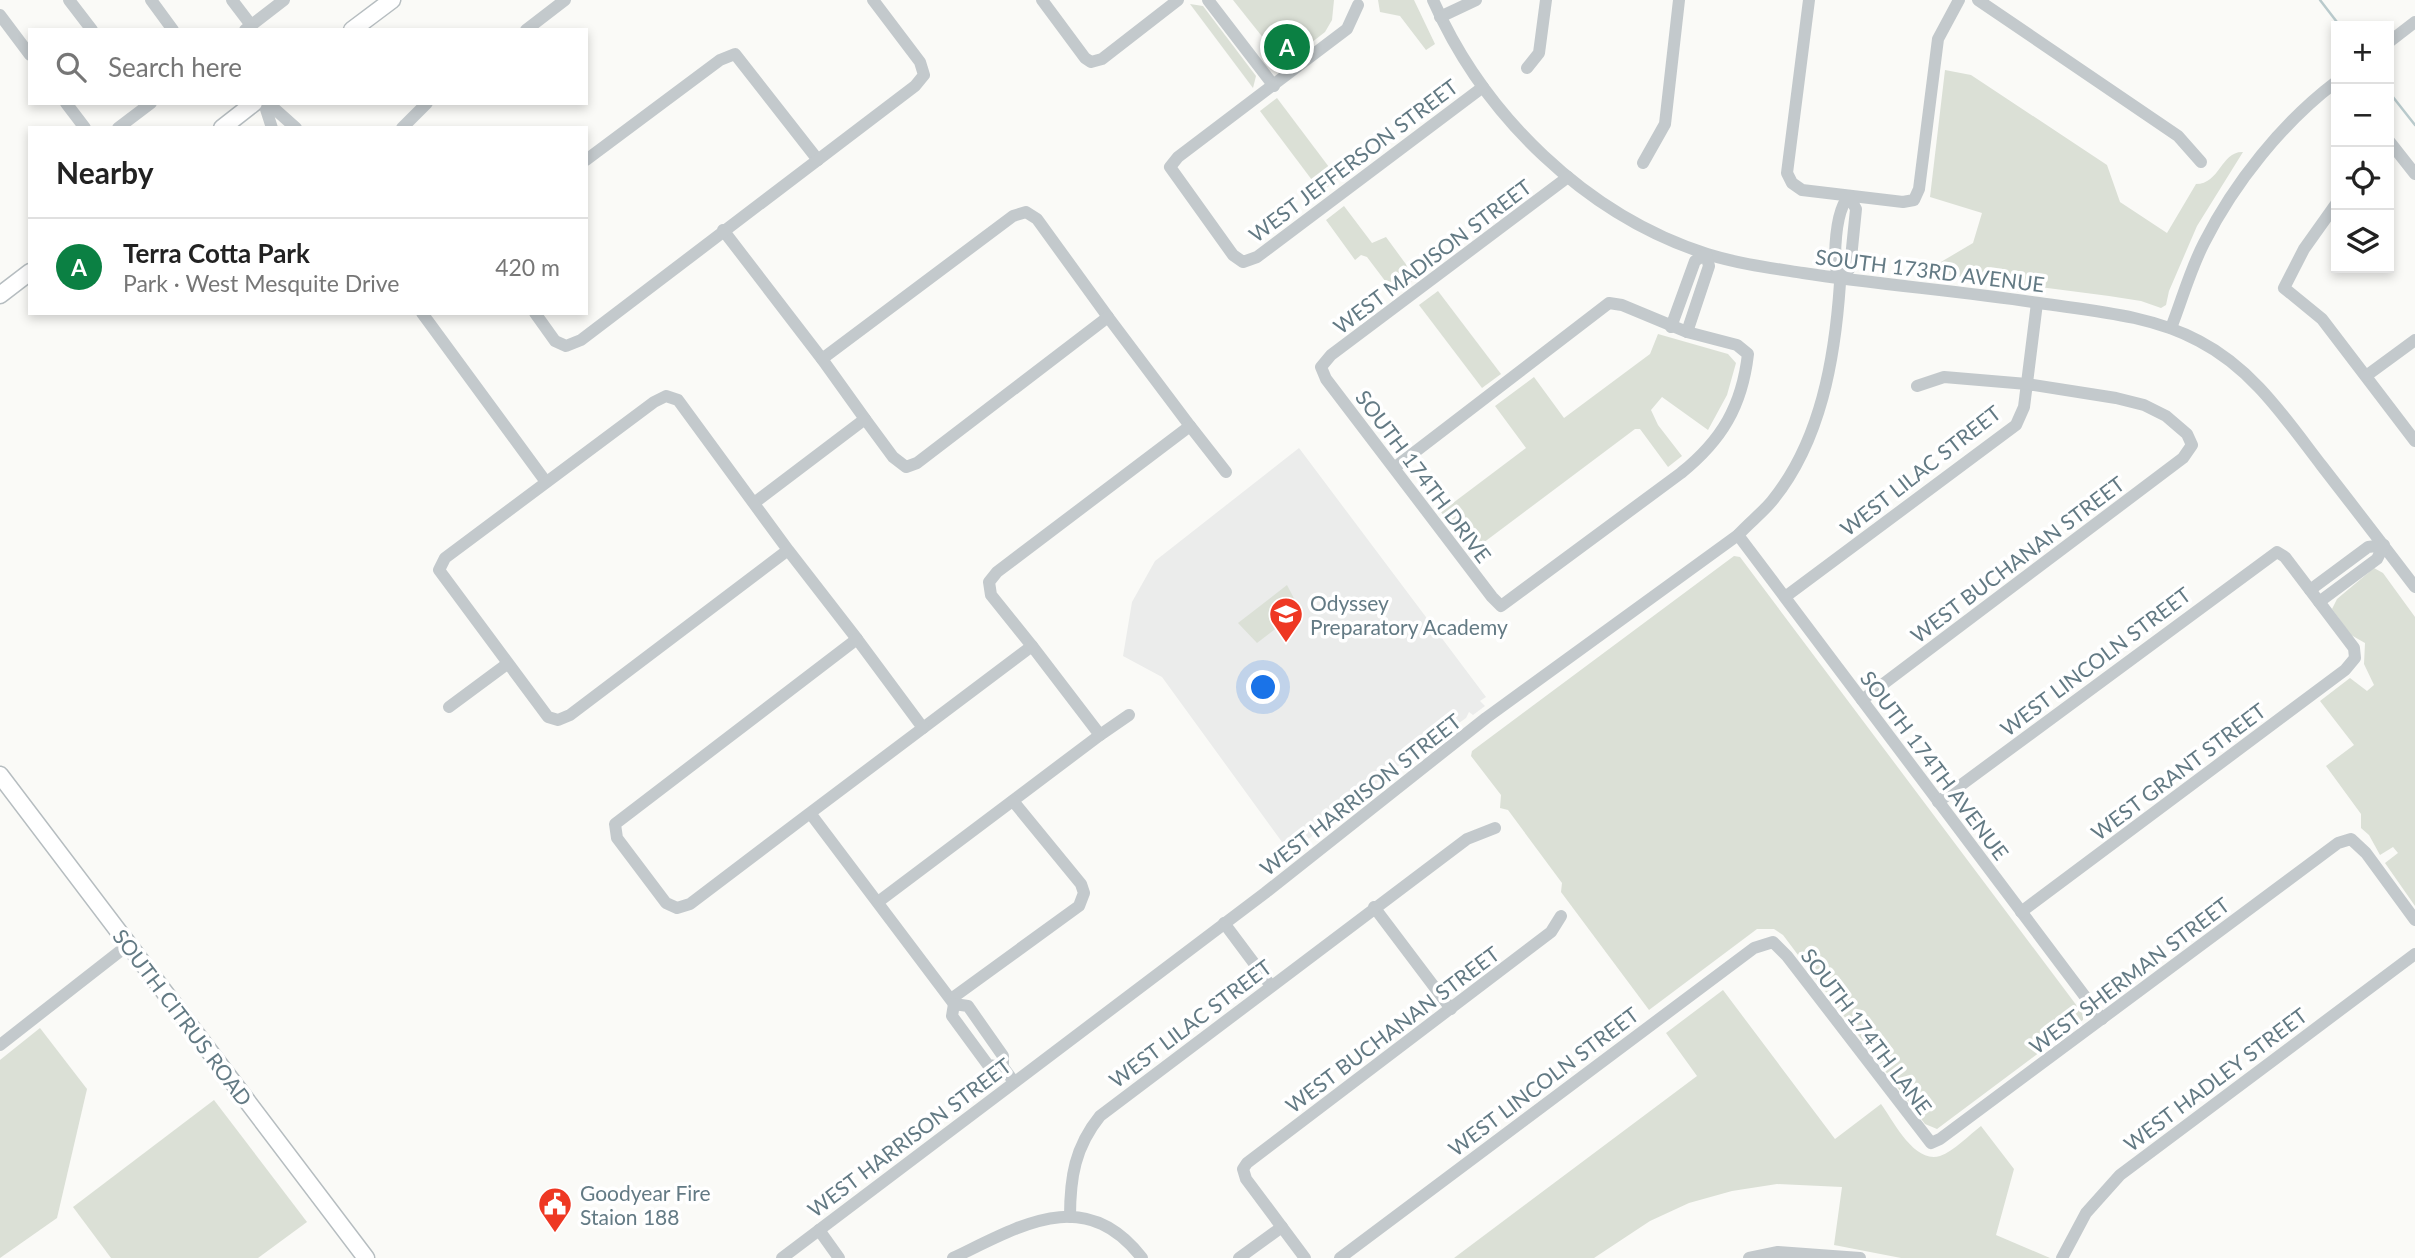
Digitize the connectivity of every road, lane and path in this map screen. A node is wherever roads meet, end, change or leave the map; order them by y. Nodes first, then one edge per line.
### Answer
1 (69, 0) edge
2 (151, 0) edge
3 (232, 0) edge
4 (284, 0) edge
5 (391, 0) edge
6 (565, 0) edge
7 (873, 0) edge
8 (1042, 0) edge
9 (1178, 0) edge
10 (1208, 0) edge
11 (1433, 0) edge
12 (1476, 0) edge
13 (1546, 0) edge
14 (1679, 0) edge
15 (1809, 0) edge
16 (1959, 0) edge
17 (1978, 0) edge
18 (1358, 5) dead end
19 (0, 15) edge
20 (1440, 17) junction
21 (2415, 22) edge
22 (248, 27) edge
23 (90, 28) edge
24 (172, 28) edge
25 (355, 28) edge
26 (529, 28) edge
27 (2394, 38) edge
28 (28, 52) edge
29 (1527, 68) dead end
30 (2334, 84) edge
31 (1274, 86) junction
32 (1483, 87) junction
33 (68, 105) edge
34 (148, 105) edge
35 (251, 105) edge
36 (266, 105) edge
37 (268, 105) edge
38 (424, 105) edge
39 (83, 126) edge
40 (121, 126) edge
41 (225, 126) edge
42 (272, 126) edge
43 (294, 126) edge
44 (404, 126) edge
45 (2391, 147) edge
46 (588, 159) edge
47 (817, 160) junction
48 (2201, 162) dead end
49 (1643, 163) dead end
50 (2415, 174) edge
51 (1568, 177) junction
52 (1849, 195) junction
53 (2332, 210) edge
54 (723, 230) junction
55 (1706, 254) junction
56 (28, 274) edge
57 (1841, 279) junction
58 (0, 295) edge
59 (2037, 303) junction
60 (423, 315) edge
61 (536, 315) edge
62 (1108, 317) junction
63 (1671, 327) junction
64 (2171, 328) junction
65 (1686, 332) junction
66 (2415, 340) edge
67 (822, 359) junction
68 (1321, 367) joint
69 (2366, 376) junction
70 (2028, 384) junction
71 (1916, 386) dead end
72 (865, 419) junction
73 (1190, 426) junction
74 (2415, 442) edge
75 (1394, 468) junction
76 (1226, 472) dead end
77 (546, 482) junction
78 (754, 503) junction
79 (1738, 535) junction
80 (2384, 545) junction
81 (788, 550) junction
82 (2415, 587) edge
83 (2310, 590) junction
84 (1785, 597) junction
85 (2319, 603) junction
86 (857, 639) junction
87 (1032, 646) junction
88 (507, 664) junction
89 (1862, 700) junction
90 (449, 707) dead end
91 (1129, 715) dead end
92 (923, 727) junction
93 (1100, 735) junction
94 (0, 775) edge
95 (1013, 801) junction
96 (1938, 802) junction
97 (810, 813) junction
98 (1495, 828) dead end
99 (878, 902) junction
100 (1374, 908) junction
101 (2021, 912) junction
102 (1560, 916) dead end
103 (2415, 920) edge
104 (1224, 923) junction
105 (1773, 942) joint
106 (128, 945) junction
107 (2415, 954) edge
108 (1271, 986) junction
109 (953, 1001) junction
110 (1451, 1009) junction
111 (2102, 1019) junction
112 (0, 1045) edge
113 (1003, 1067) junction
114 (1014, 1082) junction
115 (1931, 1143) joint
116 (1070, 1217) junction
117 (1282, 1227) junction
118 (819, 1230) junction
119 (366, 1258) edge
120 (782, 1258) edge
121 (839, 1258) edge
122 (953, 1258) edge
123 (1142, 1258) edge
124 (1239, 1258) edge
125 (1304, 1258) edge
126 (1340, 1258) edge
127 (1749, 1258) edge
128 (1860, 1258) edge
129 (2062, 1258) edge

1 - 23 street
2 - 24 street
3 - 22 street
4 - 22 street
5 - 25 main road
6 - 26 street
7 - 47 street
8 - 9 street
10 - 31 street
11 - 20 street, SOUTH 173RD AVENUE
12 - 20 street
13 - 29 street
14 - 49 street
15 - 52 street
16 - 52 street
17 - 48 street
18 - 31 street
19 - 28 street
20 - 32 street, SOUTH 173RD AVENUE
21 - 27 street
30 - 64 street
31 - 32 street, WEST JEFFERSON STREET
32 - 51 street, SOUTH 173RD AVENUE
33 - 39 street
34 - 40 street
35 - 41 main road
36 - 42 street
37 - 43 street
38 - 44 street
45 - 50 street
46 - 47 street
47 - 54 street
51 - 55 street, SOUTH 173RD AVENUE
51 - 68 street, WEST MADISON STREET
52 - 57 street, WEST HARRISON STREET
53 - 69 street
54 - 61 street
54 - 67 street
55 - 57 street, SOUTH 173RD AVENUE
55 - 63 street
55 - 65 street
56 - 58 main road
57 - 59 street, SOUTH 173RD AVENUE
57 - 79 street, WEST HARRISON STREET
59 - 64 street, SOUTH 173RD AVENUE
59 - 70 street, WEST LILAC STREET
60 - 77 street
62 - 67 street
62 - 72 street
62 - 73 street
63 - 65 street
63 - 75 street
64 - 80 street, SOUTH 173RD AVENUE
65 - 75 street, SOUTH 174TH DRIVE
66 - 69 street
67 - 72 street
68 - 75 street, SOUTH 174TH DRIVE
69 - 74 street
70 - 71 street
70 - 84 street, WEST LILAC STREET
70 - 89 street, WEST BUCHANAN STREET
72 - 78 street
73 - 76 street
73 - 87 street
77 - 78 street
77 - 88 street
78 - 81 street
79 - 84 street, SOUTH 174TH AVENUE
79 - 104 street, WEST HARRISON STREET
80 - 82 street, SOUTH 173RD AVENUE
80 - 83 street
80 - 85 street
81 - 86 street
81 - 88 street
83 - 85 street
83 - 96 street, WEST LINCOLN STREET
84 - 89 street, SOUTH 174TH AVENUE
85 - 101 street, WEST GRANT STREET
86 - 92 street
86 - 97 street
87 - 92 street
87 - 93 street
88 - 90 street
89 - 96 street, SOUTH 174TH AVENUE
91 - 93 street
92 - 97 street
93 - 95 street
94 - 106 main road, SOUTH CITRUS ROAD
95 - 99 street
95 - 109 street
96 - 101 street, SOUTH 174TH AVENUE
97 - 99 street
98 - 100 street, WEST LILAC STREET
99 - 109 street
100 - 108 street, WEST LILAC STREET
100 - 110 street
101 - 111 street, SOUTH 174TH AVENUE
102 - 110 street, WEST BUCHANAN STREET
103 - 111 street, WEST SHERMAN STREET
104 - 108 street
104 - 114 street, WEST HARRISON STREET
105 - 115 street, SOUTH 174TH LANE
105 - 126 street, WEST LINCOLN STREET
106 - 112 street
106 - 119 main road, SOUTH CITRUS ROAD
107 - 129 street, WEST HADLEY STREET
108 - 116 street, WEST LILAC STREET
109 - 113 street
109 - 113 street
110 - 117 street, WEST BUCHANAN STREET
111 - 115 street, WEST SHERMAN STREET
113 - 114 street
114 - 118 street, WEST HARRISON STREET
116 - 122 street
116 - 123 street
117 - 124 street
117 - 125 street
118 - 120 street, WEST HARRISON STREET
118 - 121 street
127 - 128 street

